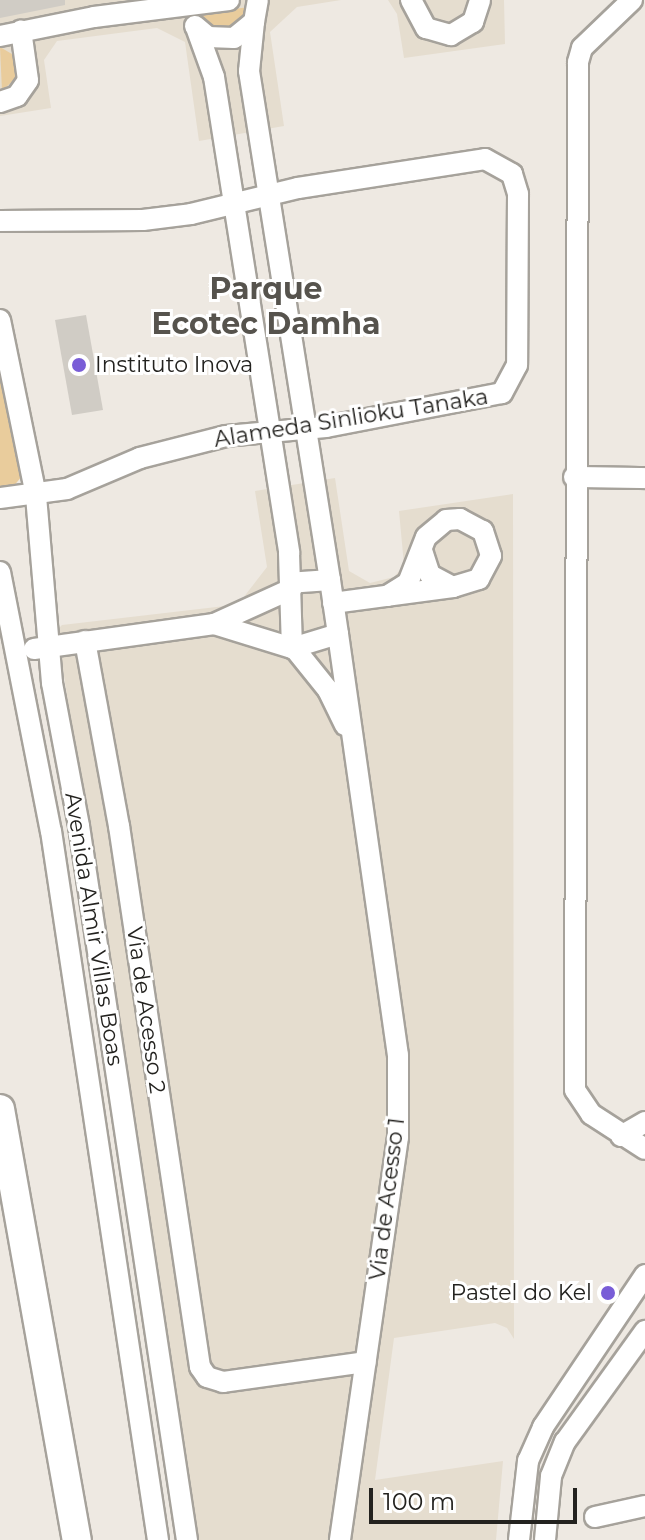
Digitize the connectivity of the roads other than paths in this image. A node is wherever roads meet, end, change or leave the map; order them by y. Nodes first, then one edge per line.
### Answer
1 (229, 0) edge
2 (258, 0) edge
3 (480, 0) edge
4 (632, 0) edge
5 (413, 2) edge
6 (187, 3) edge
7 (92, 8) edge
8 (254, 22) junction
9 (21, 30) junction
10 (197, 30) junction
11 (0, 36) edge
12 (0, 102) edge
13 (269, 195) junction
14 (234, 203) junction
15 (0, 221) edge
16 (0, 320) edge
17 (306, 428) junction
18 (270, 432) junction
19 (574, 477) junction
20 (645, 478) edge
21 (36, 496) junction
22 (0, 498) edge
23 (422, 550) junction
24 (0, 572) edge
25 (330, 580) junction
26 (291, 586) junction
27 (453, 587) junction
28 (387, 596) junction
29 (333, 603) junction
30 (214, 624) junction
31 (338, 634) junction
32 (85, 641) junction
33 (47, 647) junction
34 (294, 648) junction
35 (18, 652) junction
36 (356, 763) junction
37 (0, 1109) edge
38 (645, 1122) edge
39 (621, 1136) junction
40 (645, 1149) edge
41 (0, 1186) edge
42 (645, 1275) edge
43 (645, 1331) edge
44 (366, 1362) junction
45 (645, 1506) edge
46 (595, 1517) dead end
47 (64, 1540) edge
48 (77, 1540) edge
49 (158, 1540) edge
50 (187, 1540) edge
51 (340, 1540) edge
52 (519, 1540) edge
53 (545, 1540) edge

1 - 6 street
2 - 8 street
3 - 5 street
4 - 19 street
6 - 7 street
6 - 10 street
7 - 9 street
8 - 10 street
8 - 13 street
9 - 11 street
9 - 12 street
10 - 14 street
13 - 14 street, Alameda Sinlioku Tanaka
13 - 17 street
13 - 17 street, Alameda Sinlioku Tanaka
14 - 15 street, Alameda Sinlioku Tanaka
14 - 18 street
16 - 21 street, Avenida Almir Villas Boas
17 - 18 street, Alameda Sinlioku Tanaka
17 - 25 street
18 - 21 street, Alameda Sinlioku Tanaka
18 - 26 street
19 - 20 street
19 - 39 street
21 - 22 street, Alameda Sinlioku Tanaka
21 - 33 street, Avenida Almir Villas Boas
23 - 27 street
23 - 27 street
23 - 28 street
24 - 35 street, Avenida Almir Villas Boas
25 - 26 street
25 - 29 street
26 - 30 street
26 - 34 street
27 - 28 street
28 - 29 street
29 - 31 street
30 - 32 street
30 - 34 street
31 - 34 street
31 - 36 street
32 - 33 street
32 - 44 street, Via de Acesso 2
33 - 35 street
33 - 50 street, Avenida Almir Villas Boas
34 - 36 street
35 - 49 street, Avenida Almir Villas Boas
36 - 44 street, Via de Acesso 1
37 - 48 highway
38 - 39 street
39 - 40 street
41 - 47 highway
42 - 52 street
43 - 53 street
44 - 51 street, Via de Acesso 1
45 - 46 street

